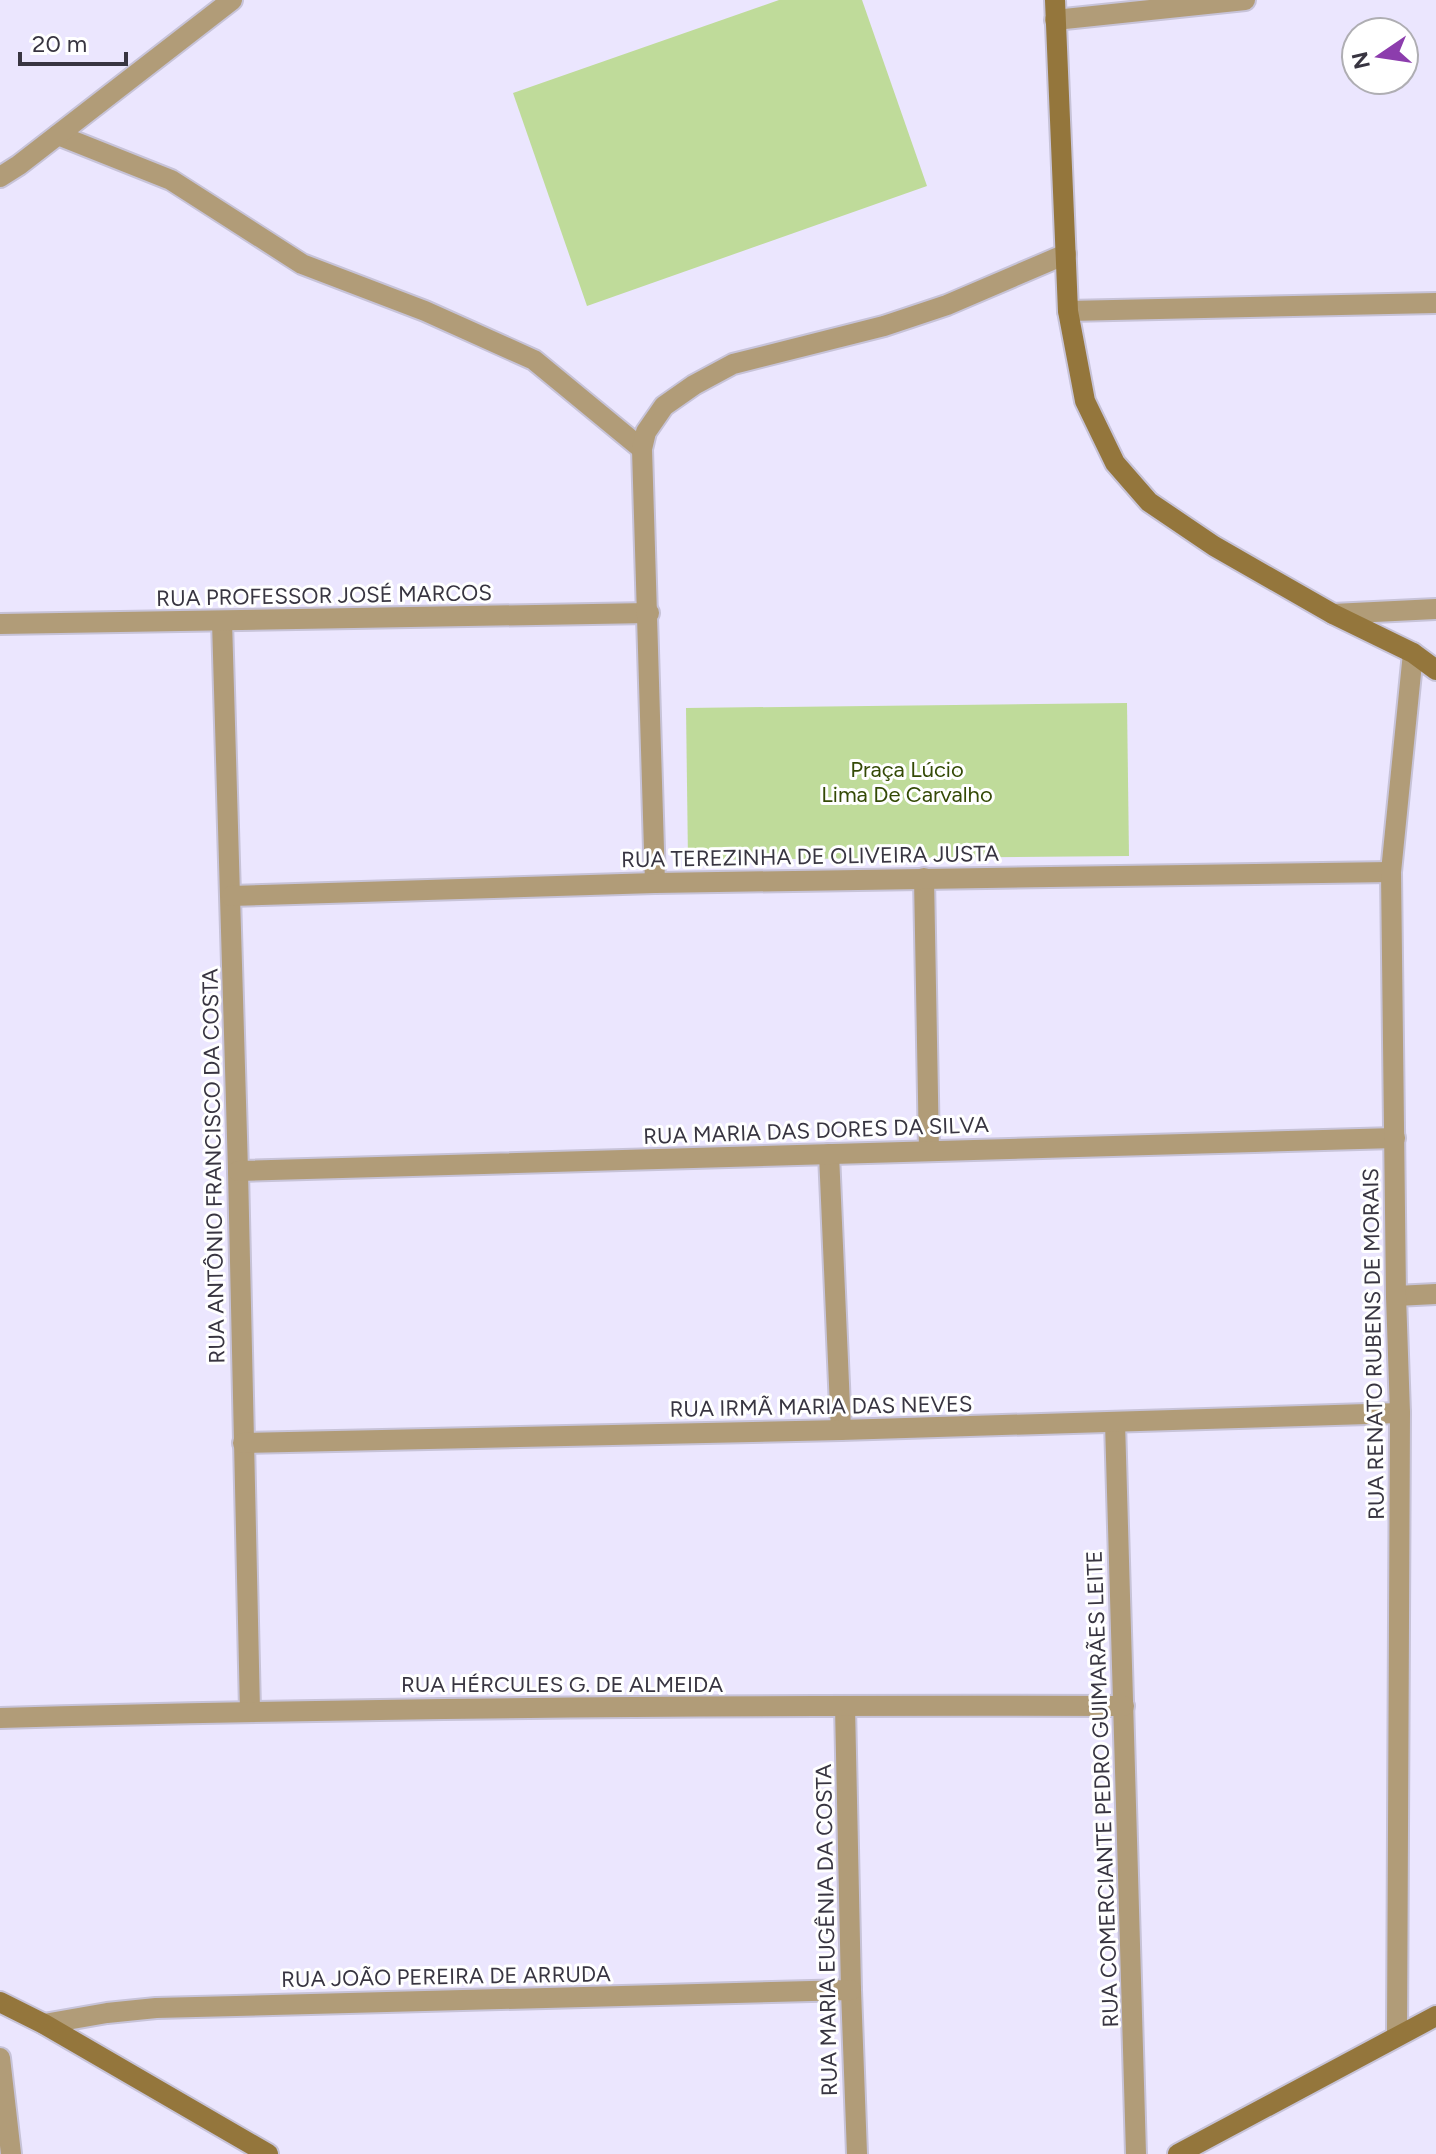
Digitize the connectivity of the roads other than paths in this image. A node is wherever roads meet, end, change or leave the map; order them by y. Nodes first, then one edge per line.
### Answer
1 (1245, 0) edge
2 (224, 3) edge
3 (1055, 10) edge
4 (58, 135) junction
5 (0, 177) edge
6 (1066, 254) junction
7 (1436, 303) edge
8 (1068, 311) junction
9 (642, 449) junction
10 (1436, 609) edge
11 (649, 613) junction
12 (1333, 614) junction
13 (222, 621) junction
14 (0, 624) edge
15 (1413, 653) junction
16 (1436, 670) edge
17 (1391, 872) junction
18 (924, 878) junction
19 (655, 883) junction
20 (231, 896) junction
21 (1395, 1138) junction
22 (929, 1151) junction
23 (829, 1154) junction
24 (238, 1171) junction
25 (1436, 1294) edge
26 (1396, 1296) junction
27 (1400, 1413) junction
28 (1115, 1422) junction
29 (841, 1430) junction
30 (243, 1443) junction
31 (845, 1706) junction
32 (1124, 1706) junction
33 (250, 1711) junction
34 (0, 1718) edge
35 (851, 1990) junction
36 (0, 2002) edge
37 (1436, 2016) edge
38 (44, 2024) junction
39 (1397, 2036) junction
40 (0, 2058) edge
41 (11, 2154) edge
42 (268, 2154) edge
43 (857, 2154) edge
44 (1136, 2154) edge
45 (1178, 2154) edge

1 - 3 street
2 - 4 street
3 - 6 street
4 - 5 street
4 - 9 street
6 - 8 street
6 - 9 street
7 - 8 street
8 - 12 street
9 - 11 street
10 - 12 street
11 - 13 street, RUA PROFESSOR JOSÉ MARCOS
11 - 19 street
12 - 15 street
13 - 14 street, RUA PROFESSOR JOSÉ MARCOS
13 - 20 street, RUA ANTÔNIO FRANCISCO DA COSTA
15 - 16 street
15 - 17 street, RUA RENATO RUBENS DE MORAIS
17 - 18 street, RUA TEREZINHA DE OLIVEIRA JUSTA
17 - 21 street, RUA RENATO RUBENS DE MORAIS
18 - 19 street, RUA TEREZINHA DE OLIVEIRA JUSTA
18 - 22 street
19 - 20 street, RUA TEREZINHA DE OLIVEIRA JUSTA
20 - 24 street, RUA ANTÔNIO FRANCISCO DA COSTA
21 - 22 street, RUA MARIA DAS DORES DA SILVA
21 - 26 street, RUA RENATO RUBENS DE MORAIS
22 - 23 street, RUA MARIA DAS DORES DA SILVA
23 - 24 street, RUA MARIA DAS DORES DA SILVA
23 - 29 street
24 - 30 street, RUA ANTÔNIO FRANCISCO DA COSTA
25 - 26 street
26 - 27 street, RUA RENATO RUBENS DE MORAIS
27 - 28 street, RUA IRMÃ MARIA DAS NEVES
27 - 39 street, RUA RENATO RUBENS DE MORAIS
28 - 29 street, RUA IRMÃ MARIA DAS NEVES
28 - 32 street, RUA COMERCIANTE PEDRO GUIMARÃES LEITE
29 - 30 street, RUA IRMÃ MARIA DAS NEVES
30 - 33 street, RUA ANTÔNIO FRANCISCO DA COSTA
31 - 32 street, RUA HÉRCULES G. DE ALMEIDA
31 - 33 street, RUA HÉRCULES G. DE ALMEIDA
31 - 35 street, RUA MARIA EUGÊNIA DA COSTA
32 - 44 street, RUA COMERCIANTE PEDRO GUIMARÃES LEITE
33 - 34 street, RUA HÉRCULES G. DE ALMEIDA
35 - 38 street, RUA JOÃO PEREIRA DE ARRUDA
35 - 43 street, RUA MARIA EUGÊNIA DA COSTA
36 - 38 street
37 - 39 street
38 - 42 street
39 - 45 street
40 - 41 street

